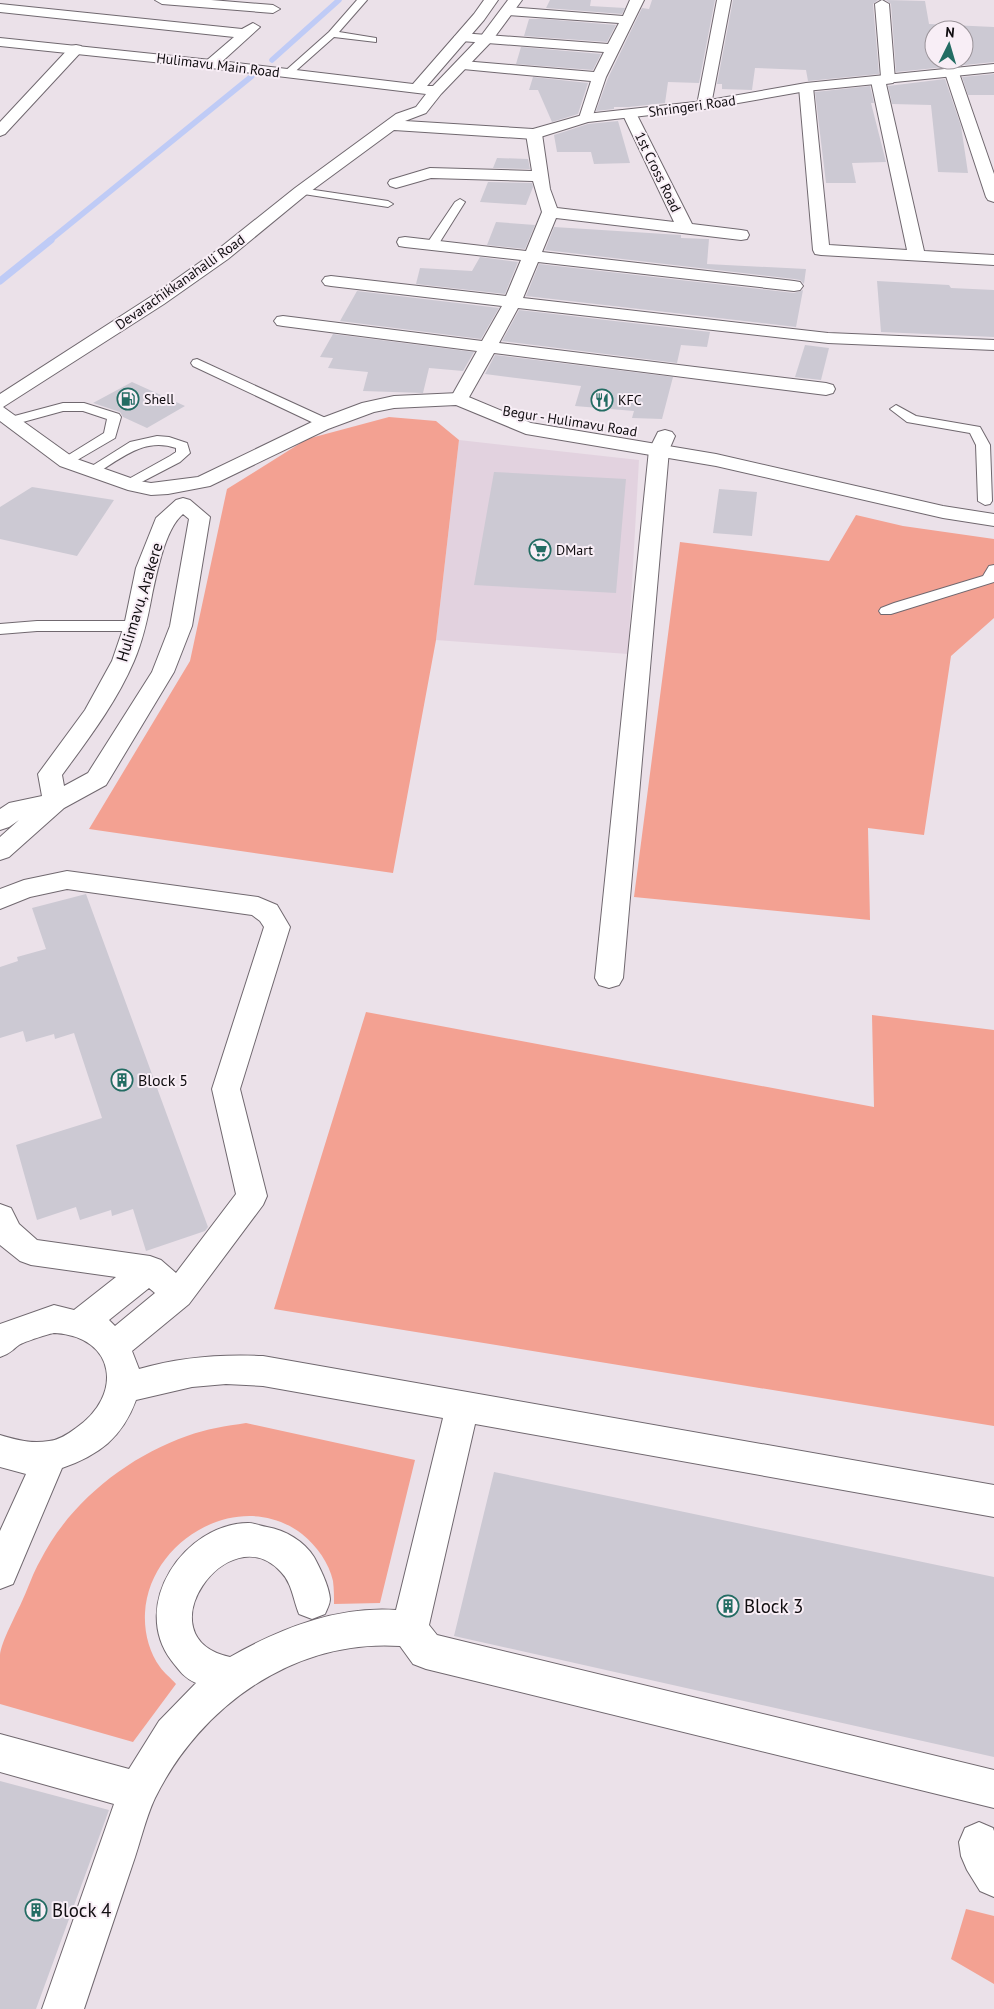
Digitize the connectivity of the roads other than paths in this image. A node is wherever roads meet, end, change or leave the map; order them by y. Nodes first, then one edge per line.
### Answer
1 (162, 0) edge
2 (362, 0) edge
3 (490, 0) edge
4 (637, 0) edge
5 (724, 0) edge
6 (277, 4) edge
7 (882, 4) dead end
8 (96, 6) dead end
9 (511, 6) edge
10 (0, 8) edge
11 (85, 16) junction
12 (627, 20) junction
13 (246, 34) junction
14 (332, 34) junction
15 (461, 37) junction
16 (486, 39) junction
17 (373, 40) dead end
18 (0, 42) edge
19 (54, 47) junction
20 (76, 49) junction
21 (613, 49) junction
22 (211, 64) junction
23 (463, 65) junction
24 (994, 68) edge
25 (952, 73) junction
26 (287, 74) junction
27 (599, 77) junction
28 (883, 80) junction
29 (806, 87) junction
30 (415, 89) junction
31 (436, 91) junction
32 (704, 105) junction
33 (630, 115) junction
34 (586, 118) junction
35 (396, 121) junction
36 (0, 131) edge
37 (534, 134) junction
38 (540, 176) junction
39 (396, 183) dead end
40 (301, 190) junction
41 (994, 197) edge
42 (460, 202) dead end
43 (388, 204) dead end
44 (550, 212) junction
45 (686, 229) junction
46 (741, 235) dead end
47 (406, 242) dead end
48 (432, 245) junction
49 (532, 256) junction
50 (917, 256) junction
51 (994, 260) edge
52 (331, 281) dead end
53 (794, 286) dead end
54 (513, 301) junction
55 (283, 321) dead end
56 (994, 345) edge
57 (488, 346) junction
58 (197, 363) dead end
59 (826, 389) dead end
60 (459, 399) junction
61 (0, 402) edge
62 (896, 409) dead end
63 (6, 416) edge
64 (326, 423) junction
65 (662, 443) junction
66 (68, 462) junction
67 (91, 470) junction
68 (130, 484) junction
69 (175, 496) junction
70 (989, 502) edge
71 (994, 520) edge
72 (994, 569) edge
73 (886, 611) dead end
74 (135, 626) junction
75 (0, 629) edge
76 (55, 802) junction
77 (0, 820) edge
78 (0, 851) edge
79 (0, 900) edge
80 (609, 978) dead end
81 (0, 1217) edge
82 (150, 1269) junction
83 (178, 1294) junction
84 (78, 1325) junction
85 (3, 1335) edge
86 (114, 1346) junction
87 (123, 1389) junction
88 (462, 1406) junction
89 (0, 1452) edge
90 (50, 1457) junction
91 (994, 1501) edge
92 (0, 1572) edge
93 (312, 1601) dead end
94 (410, 1629) junction
95 (233, 1676) junction
96 (0, 1753) edge
97 (994, 1789) edge
98 (138, 1792) junction
99 (978, 1842) dead end
100 (994, 1877) edge
101 (63, 2009) edge

1 - 6 street
2 - 14 lane
3 - 15 street
4 - 12 street
5 - 32 street
6 - 13 street
7 - 28 street
8 - 11 street
9 - 12 street
9 - 16 street, Devarachikkanahalli Road
10 - 11 street
11 - 13 street
11 - 19 street
12 - 21 street
13 - 22 street
14 - 17 lane
14 - 26 lane
15 - 16 street
15 - 30 street
16 - 21 street
16 - 23 street, Devarachikkanahalli Road
18 - 19 street, Hulimavu Main Road
19 - 20 street, Hulimavu Main Road
20 - 22 street, Hulimavu Main Road
20 - 36 street
21 - 27 street
22 - 26 street, Hulimavu Main Road
23 - 27 street
23 - 31 street, Devarachikkanahalli Road
24 - 25 street, Shringeri Road
25 - 28 street, Shringeri Road
25 - 41 street
26 - 30 street, Hulimavu Main Road
27 - 34 street
28 - 29 street, Shringeri Road
28 - 50 street
29 - 32 street, Shringeri Road
29 - 50 street
30 - 31 street, Hulimavu Main Road
30 - 35 street
31 - 35 street, Devarachikkanahalli Road
32 - 33 street, Shringeri Road
33 - 34 street, Shringeri Road
33 - 45 street, 1st Cross Road
34 - 37 street, Shringeri Road
35 - 37 street, Shringeri Road
35 - 40 street, Devarachikkanahalli Road
37 - 38 street
38 - 39 street
38 - 44 street
40 - 43 lane
40 - 61 street, Devarachikkanahalli Road
42 - 48 lane
44 - 45 street
44 - 49 street
45 - 46 street
47 - 48 street
48 - 49 street
49 - 53 street
49 - 54 street
50 - 51 street
52 - 54 street
54 - 56 street
54 - 57 street
55 - 57 street
57 - 59 street
57 - 60 street
58 - 64 lane
60 - 64 street
60 - 65 street, Begur - Hulimavu Road
62 - 70 lane
63 - 66 street
63 - 66 lane
64 - 69 street
65 - 70 street, Begur - Hulimavu Road
65 - 71 street, Begur - Hulimavu Road
65 - 80 street
66 - 67 street
67 - 68 street
67 - 68 lane
68 - 69 street
69 - 74 street, Hulimavu, Arakere
69 - 76 street
72 - 73 lane
74 - 75 lane
74 - 76 street, Hulimavu, Arakere
76 - 77 street
76 - 78 street
79 - 83 street
81 - 82 street
82 - 83 street
82 - 84 street
83 - 86 street
84 - 85 street
84 - 86 street
86 - 87 street
87 - 88 street
87 - 90 street
88 - 91 street
88 - 94 street
89 - 90 street
90 - 92 street
93 - 95 street
94 - 95 street
94 - 97 street
95 - 98 street
96 - 98 street
98 - 101 street
99 - 100 street

